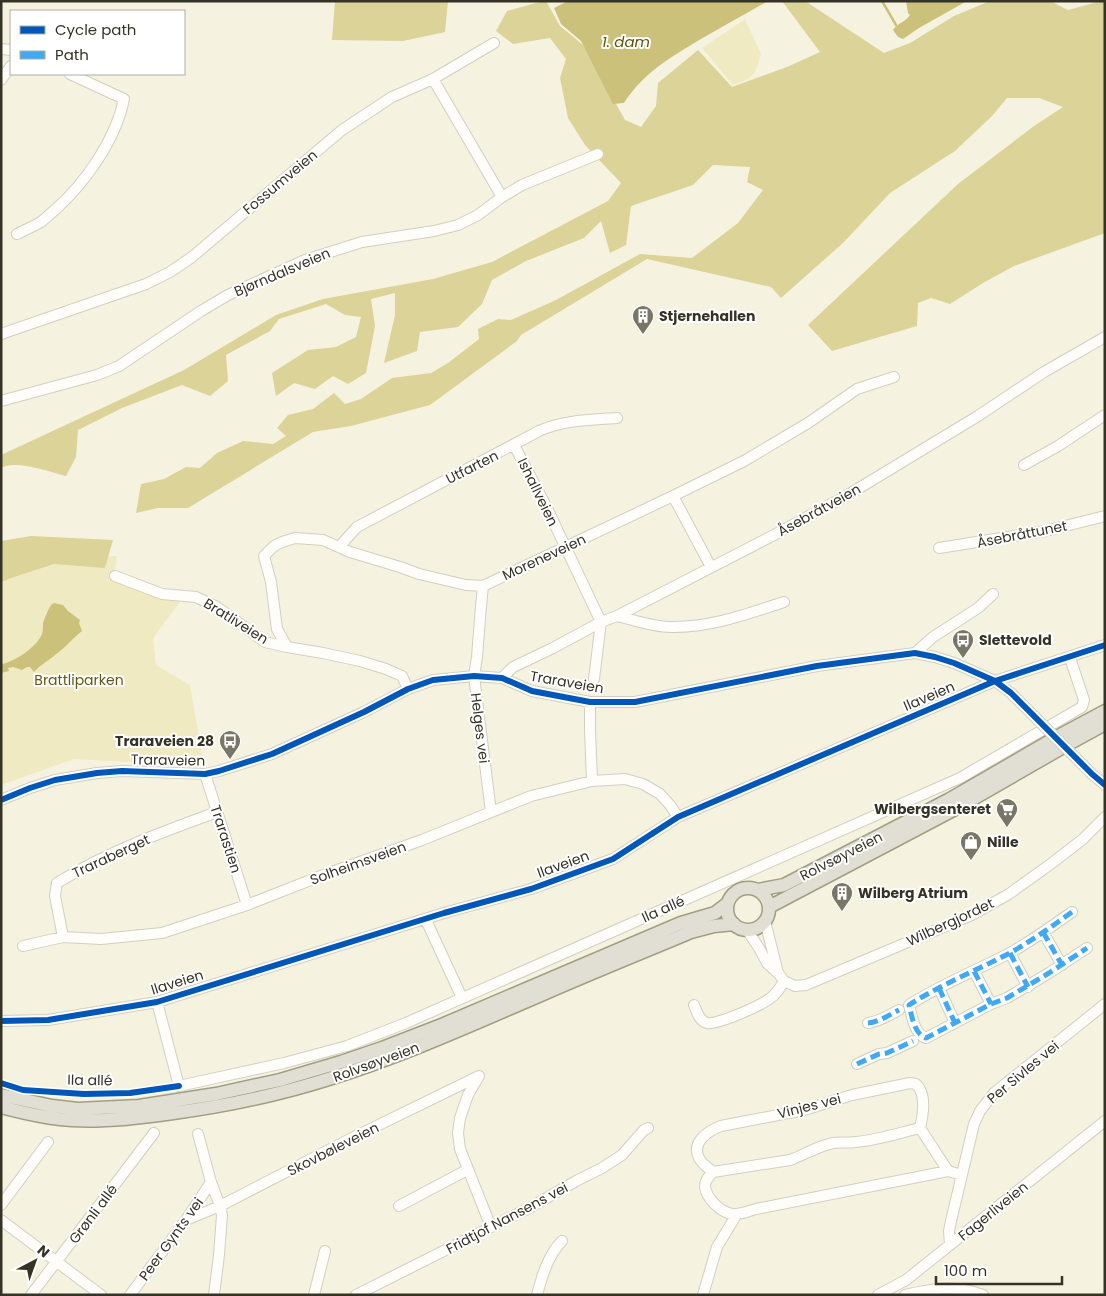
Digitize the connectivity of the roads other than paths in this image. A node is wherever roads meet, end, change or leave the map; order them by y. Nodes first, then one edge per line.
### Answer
1 (494, 43) dead end
2 (10, 67) edge
3 (72, 75) edge
4 (432, 79) junction
5 (1, 80) edge
6 (598, 154) dead end
7 (502, 197) junction
8 (17, 234) dead end
9 (1, 334) edge
10 (1105, 337) edge
11 (894, 377) dead end
12 (1, 401) edge
13 (1105, 415) edge
14 (617, 418) dead end
15 (514, 445) junction
16 (1024, 466) dead end
17 (673, 496) junction
18 (1105, 516) edge
19 (339, 547) junction
20 (564, 547) junction
21 (939, 548) dead end
22 (711, 568) junction
23 (115, 576) dead end
24 (483, 586) junction
25 (993, 594) dead end
26 (784, 602) dead end
27 (617, 616) junction
28 (601, 622) junction
29 (1105, 645) edge
30 (287, 647) junction
31 (915, 653) junction
32 (1070, 658) junction
33 (523, 662) junction
34 (474, 676) junction
35 (502, 678) junction
36 (594, 679) dead end
37 (995, 681) junction
38 (516, 684) junction
39 (408, 689) junction
40 (590, 702) junction
41 (1105, 711) edge
42 (1105, 724) edge
43 (205, 774) junction
44 (592, 781) junction
45 (1105, 784) edge
46 (1, 800) edge
47 (217, 812) junction
48 (491, 812) junction
49 (678, 817) junction
50 (1105, 817) edge
51 (758, 890) junction
52 (728, 903) junction
53 (247, 905) junction
54 (769, 907) junction
55 (1072, 912) dead end
56 (426, 920) junction
57 (765, 922) junction
58 (734, 924) junction
59 (747, 930) junction
60 (1043, 932) junction
61 (63, 937) junction
62 (23, 946) dead end
63 (1087, 948) dead end
64 (1010, 952) junction
65 (1062, 965) junction
66 (974, 971) junction
67 (781, 978) junction
68 (1028, 987) junction
69 (939, 988) junction
70 (462, 998) junction
71 (157, 1002) junction
72 (991, 1004) junction
73 (1105, 1004) edge
74 (694, 1005) dead end
75 (899, 1010) dead end
76 (1, 1021) edge
77 (868, 1023) dead end
78 (955, 1023) junction
79 (913, 1041) dead end
80 (168, 1044) joint
81 (857, 1064) dead end
82 (1, 1095) edge
83 (1, 1107) edge
84 (1105, 1121) edge
85 (648, 1128) dead end
86 (920, 1128) junction
87 (154, 1133) dead end
88 (198, 1134) dead end
89 (48, 1142) dead end
90 (467, 1170) junction
91 (948, 1171) junction
92 (713, 1172) junction
93 (962, 1175) junction
94 (212, 1182) junction
95 (1, 1205) edge
96 (220, 1206) junction
97 (399, 1206) dead end
98 (737, 1214) junction
99 (1, 1220) edge
100 (186, 1220) junction
101 (491, 1227) junction
102 (562, 1241) dead end
103 (950, 1246) junction
104 (325, 1251) dead end
105 (57, 1262) junction
106 (32, 1295) edge
107 (101, 1295) edge
108 (130, 1295) edge
109 (214, 1295) edge
110 (314, 1295) edge
111 (356, 1295) edge
112 (538, 1295) edge
113 (702, 1295) edge
114 (878, 1295) edge
115 (905, 1295) edge
116 (983, 1295) edge

1 - 4 street, Fossumveien
2 - 5 street
3 - 8 street
4 - 7 street
4 - 9 street, Fossumveien
6 - 7 street, Bjørndalsveien
7 - 12 street, Bjørndalsveien
10 - 22 street, Åsebråtveien
11 - 17 street, Moreneveien
13 - 16 street
14 - 15 street, Utfarten
15 - 19 street, Utfarten
15 - 20 street, Ishallveien
17 - 20 street, Moreneveien
17 - 22 street
18 - 21 street, Åsebråttunet
19 - 24 street
19 - 30 street
20 - 24 street, Moreneveien
20 - 28 street, Ishallveien
22 - 27 street, Åsebråtveien
23 - 30 street, Bratliveien
24 - 34 street, Helges vei
25 - 31 street
26 - 27 street
27 - 28 street, Åsebråtveien
28 - 33 street, Åsebråtveien
28 - 36 street
29 - 32 street, Ilaveien
30 - 39 street, Bratliveien
31 - 37 street, Traraveien
31 - 40 street, Traraveien
32 - 37 street, Ilaveien
32 - 70 street, Ila allé
33 - 35 street, Åsebråtveien
33 - 38 street
34 - 35 street, Traraveien
34 - 39 street, Traraveien
34 - 48 street, Helges vei
35 - 38 street, Traraveien
37 - 45 street, Traraveien, bridge
37 - 49 street, Ilaveien
38 - 40 street, Traraveien
39 - 43 street, Traraveien
40 - 44 street
41 - 51 main road, Rolvsøyveien
42 - 54 main road, Rolvsøyveien
43 - 46 street, Traraveien
43 - 47 street, Trarastien
44 - 48 street, Solheimsveien
44 - 49 street, Solheimsveien
47 - 53 street, Trarastien
47 - 61 street, Traraberget
48 - 53 street, Solheimsveien
49 - 56 street, Ilaveien
50 - 67 street, Wilbergjordet
51 - 52 main road
51 - 54 main road
52 - 58 main road
52 - 82 main road, Rolvsøyveien
53 - 61 street, Solheimsveien
54 - 57 main road
55 - 60 street
56 - 70 street
56 - 71 street, Ilaveien
57 - 59 main road
57 - 67 street
58 - 59 main road
58 - 83 main road, Rolvsøyveien
59 - 67 street
60 - 64 street
60 - 65 street
61 - 62 street, Solheimsveien
63 - 65 street
64 - 66 street
64 - 68 street
65 - 68 street
66 - 69 street
66 - 72 street
67 - 74 street
68 - 72 street
69 - 78 street
69 - 78 street
70 - 80 street, Ila allé
71 - 76 street, Ilaveien
71 - 80 street, Ilaveien
72 - 78 street
73 - 93 street, Per Sivles vei
75 - 77 street
79 - 81 street
84 - 103 street, Fagerliveien
85 - 101 street, Fridtjof Nansens vei
86 - 91 street
86 - 92 street
86 - 92 street, Vinjes vei
87 - 105 street, Grønli allé
88 - 94 street
89 - 95 street
90 - 96 street, Skovbøleveien
90 - 97 street
90 - 101 street
91 - 93 street
91 - 98 street
92 - 98 street
93 - 103 street, Per Sivles vei
94 - 96 street
94 - 100 street, Peer Gynts vei
96 - 100 street, Skovbøleveien
96 - 109 street
98 - 113 street
99 - 105 street
100 - 108 street, Peer Gynts vei
101 - 111 street, Fridtjof Nansens vei
102 - 112 street
103 - 114 street, Fagerliveien
104 - 110 street
105 - 106 street, Grønli allé
105 - 107 street
115 - 116 street

